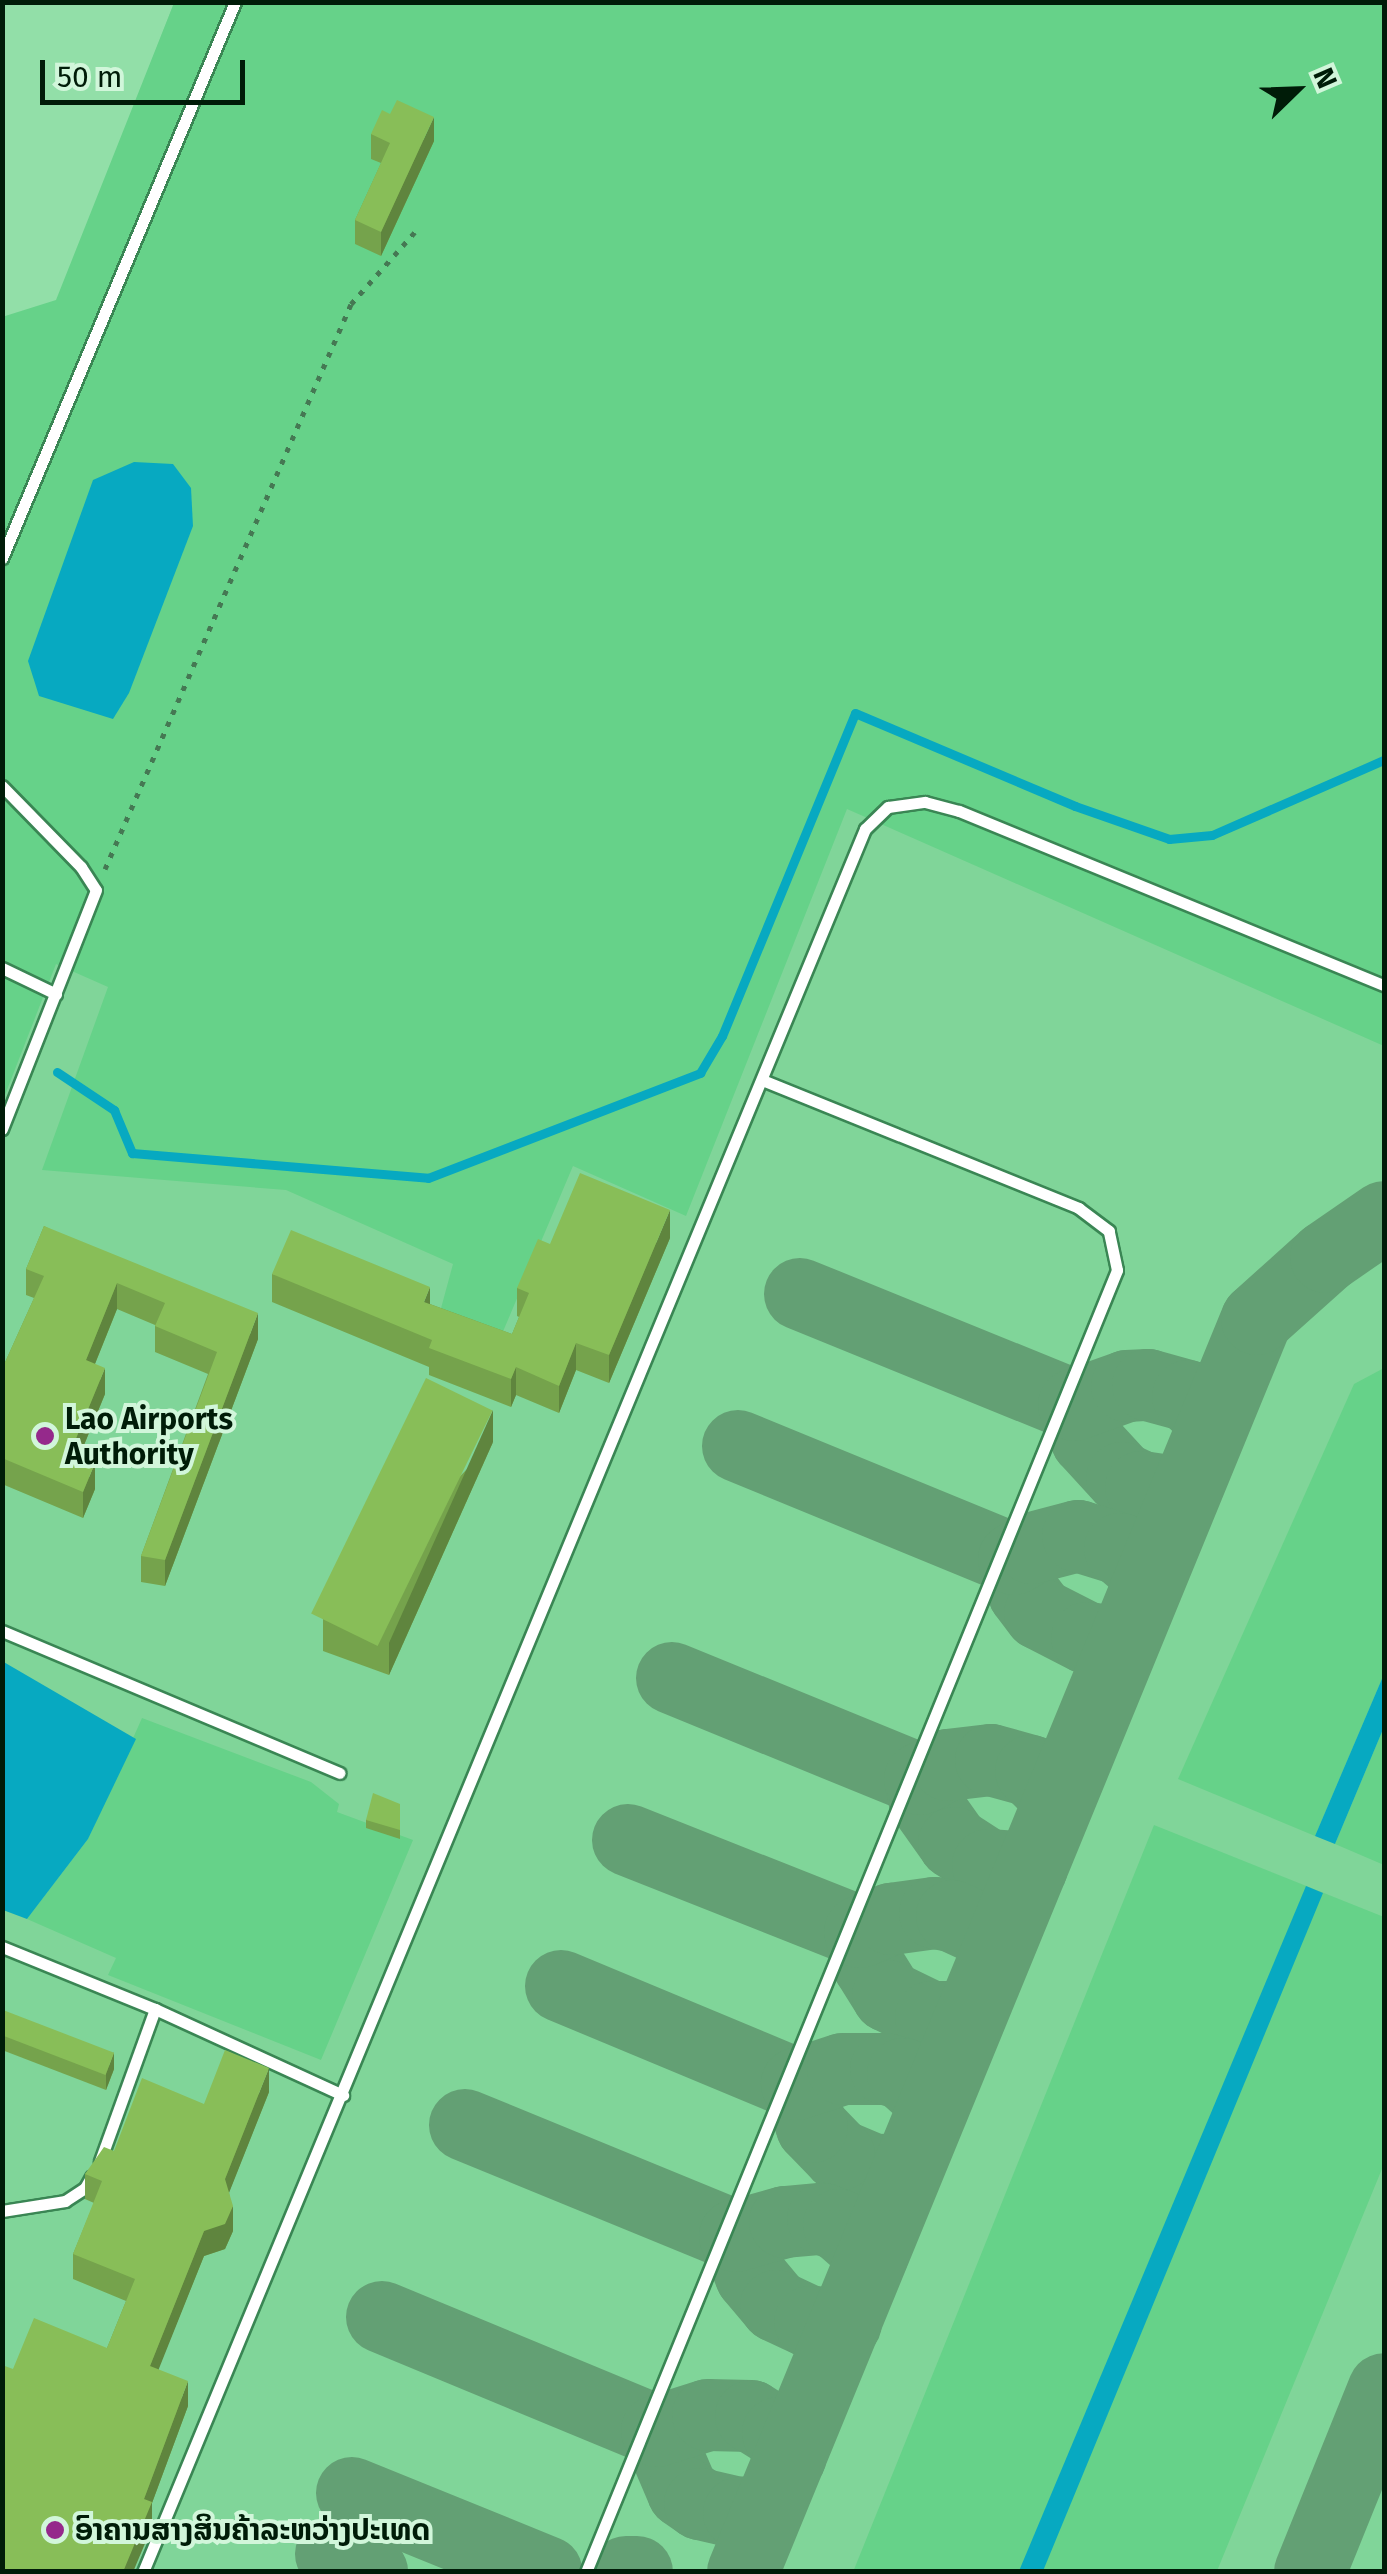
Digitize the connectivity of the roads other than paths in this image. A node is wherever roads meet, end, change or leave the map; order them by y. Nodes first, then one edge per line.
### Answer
1 (235, 2) edge
2 (2, 558) edge
3 (2, 786) edge
4 (2, 968) edge
5 (1384, 985) edge
6 (56, 994) junction
7 (762, 1080) junction
8 (2, 1129) edge
9 (2, 1631) edge
10 (339, 1773) dead end
11 (2, 1946) edge
12 (154, 2010) junction
13 (344, 2095) junction
14 (2, 2211) edge
15 (143, 2572) edge
16 (586, 2572) edge

1 - 2 lane
3 - 6 lane
4 - 6 lane
5 - 7 lane
6 - 8 lane
7 - 13 lane
7 - 16 lane
9 - 10 lane
11 - 12 lane
12 - 13 lane
12 - 14 lane
13 - 15 lane

